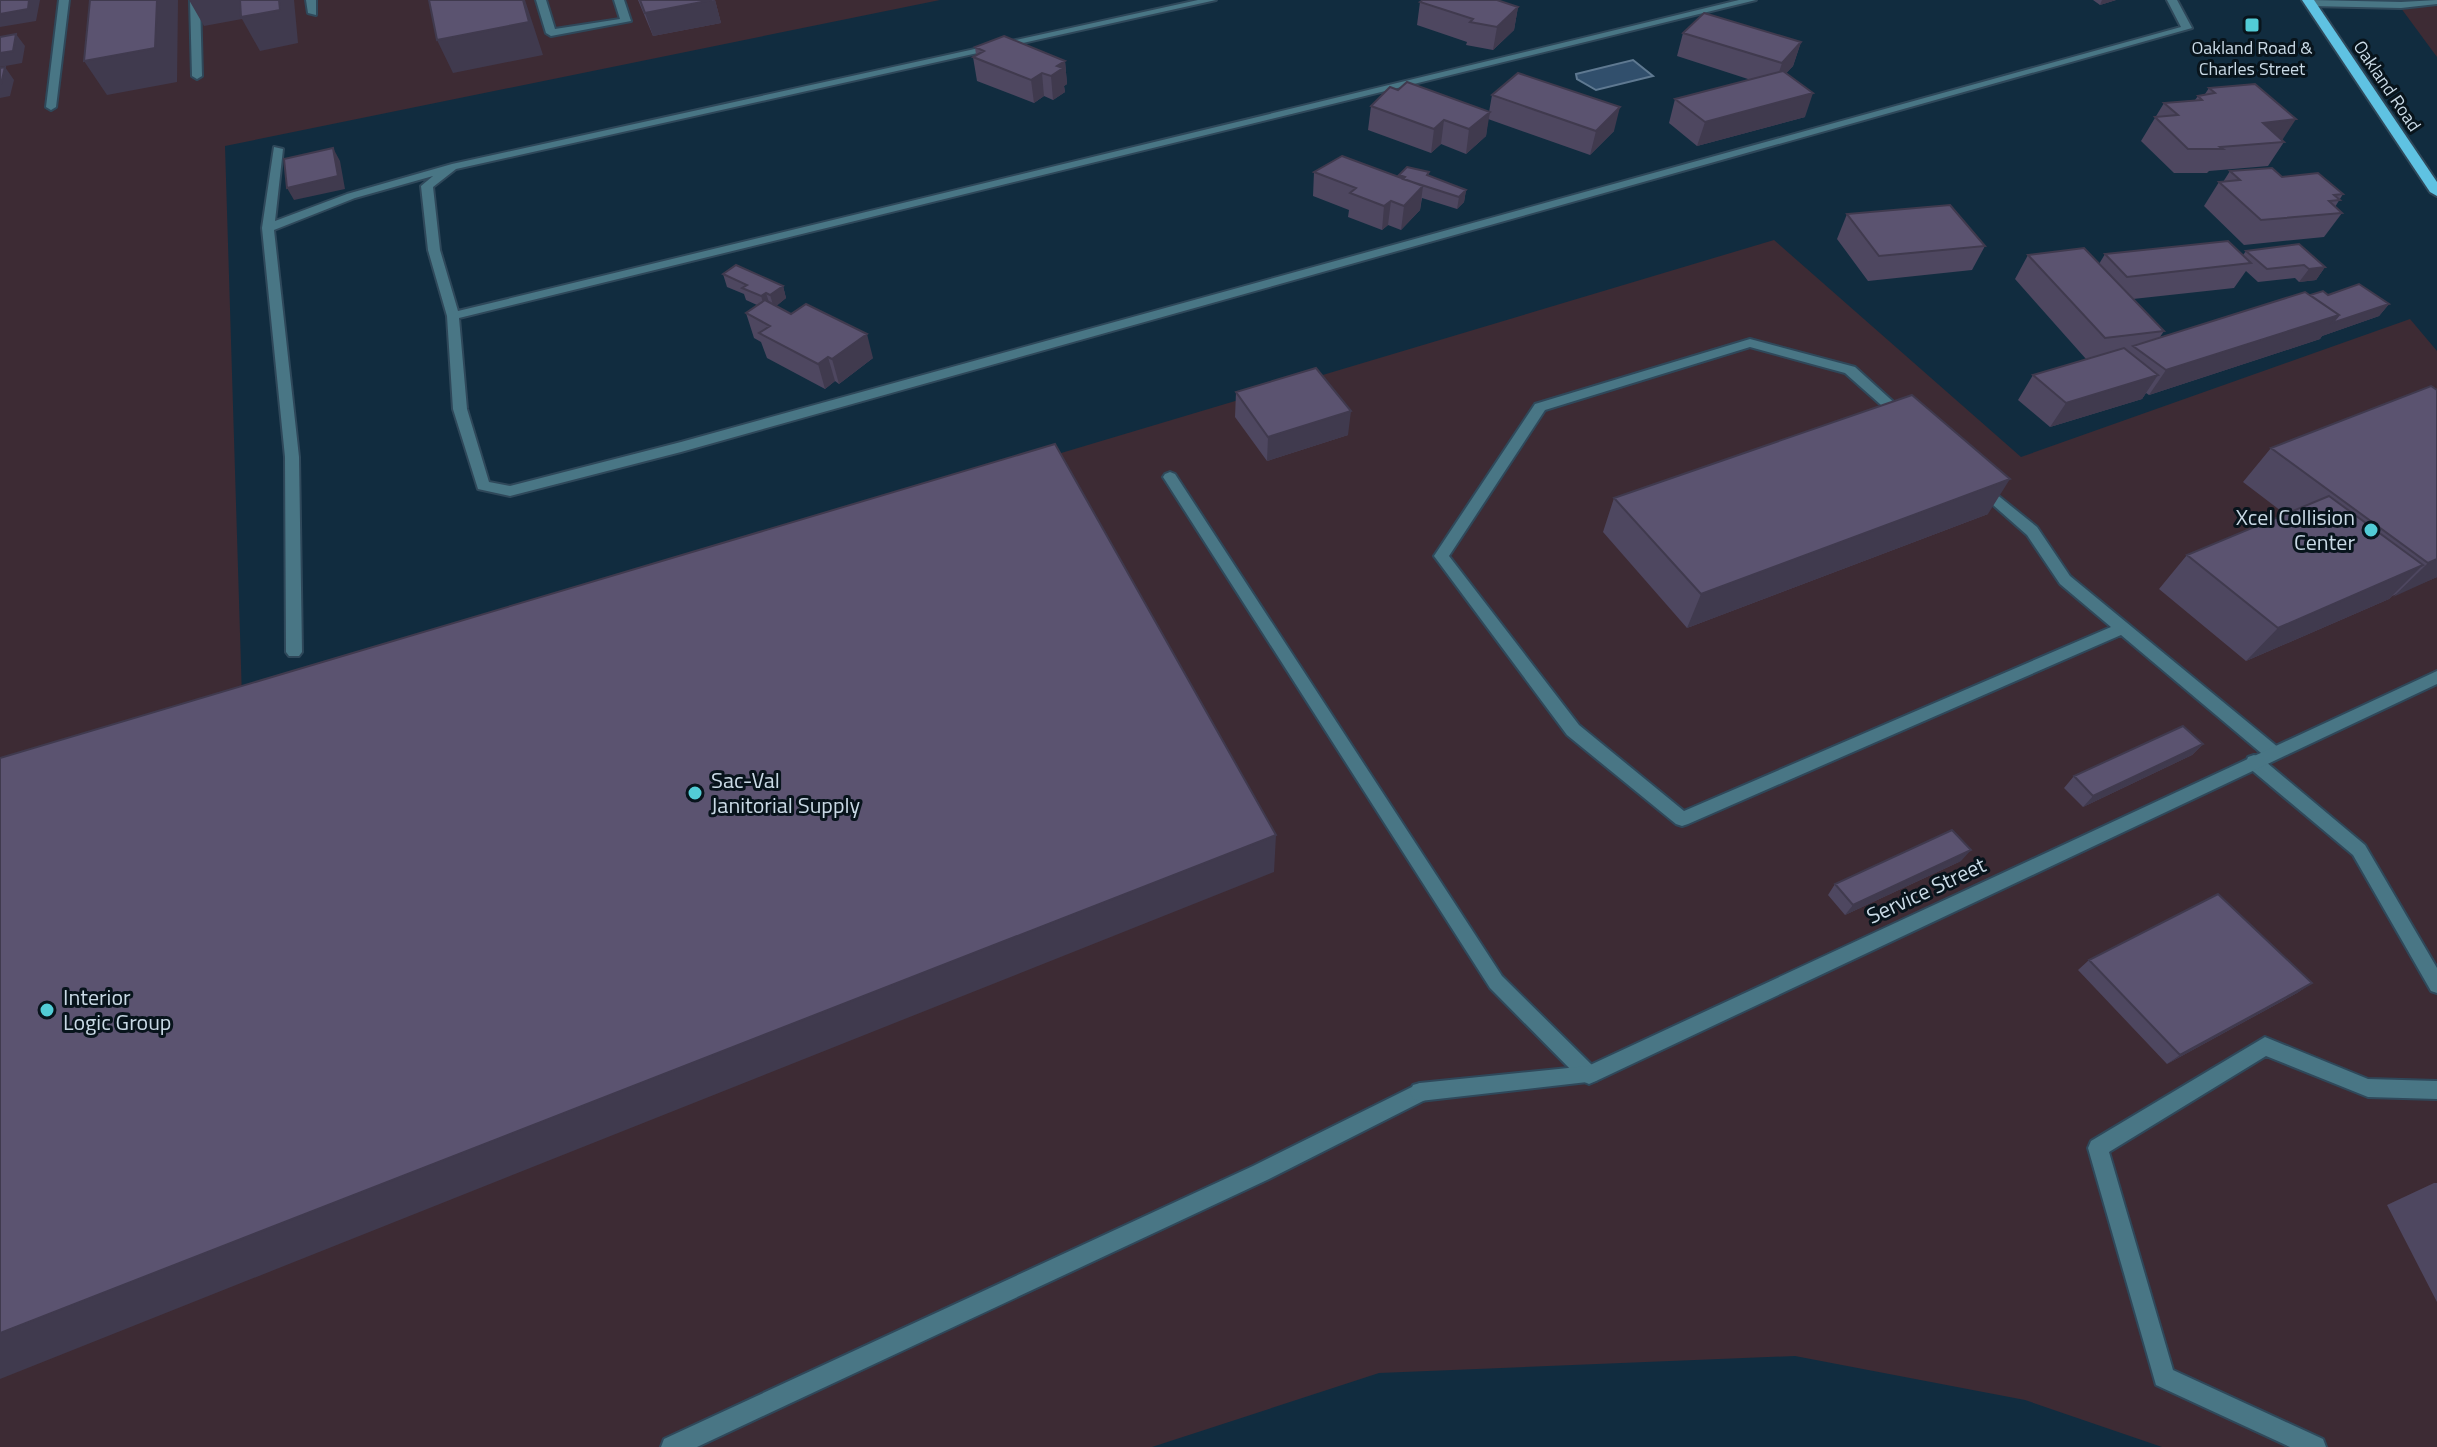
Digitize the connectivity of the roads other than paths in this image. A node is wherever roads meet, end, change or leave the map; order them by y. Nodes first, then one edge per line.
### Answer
1 (64, 0) edge
2 (195, 0) edge
3 (311, 0) edge
4 (541, 0) edge
5 (619, 0) edge
6 (1211, 0) edge
7 (1751, 0) edge
8 (2172, 0) edge
9 (2437, 1) edge
10 (2309, 2) edge
11 (313, 13) dead end
12 (197, 76) dead end
13 (51, 107) dead end
14 (278, 149) dead end
15 (452, 167) junction
16 (2437, 192) edge
17 (268, 228) junction
18 (453, 316) junction
19 (1918, 431) edge
20 (1963, 471) edge
21 (1170, 477) dead end
22 (2122, 628) junction
23 (294, 652) dead end
24 (2437, 677) edge
25 (2273, 753) junction
26 (2254, 762) junction
27 (2437, 985) edge
28 (1589, 1075) junction
29 (2437, 1090) edge
30 (672, 1447) edge
31 (2315, 1447) edge

1 - 13 street
2 - 12 street
3 - 11 street
4 - 5 street
6 - 15 street
7 - 18 street
8 - 18 street
9 - 10 street
10 - 16 main road, Oakland Road
14 - 17 street
15 - 17 street
15 - 18 street
17 - 23 street
19 - 22 street
20 - 22 street
21 - 28 street
22 - 25 street
24 - 25 street, Service Street
25 - 26 street, Service Street
26 - 27 street
26 - 28 street, Service Street
28 - 30 street, Service Street
29 - 31 street

